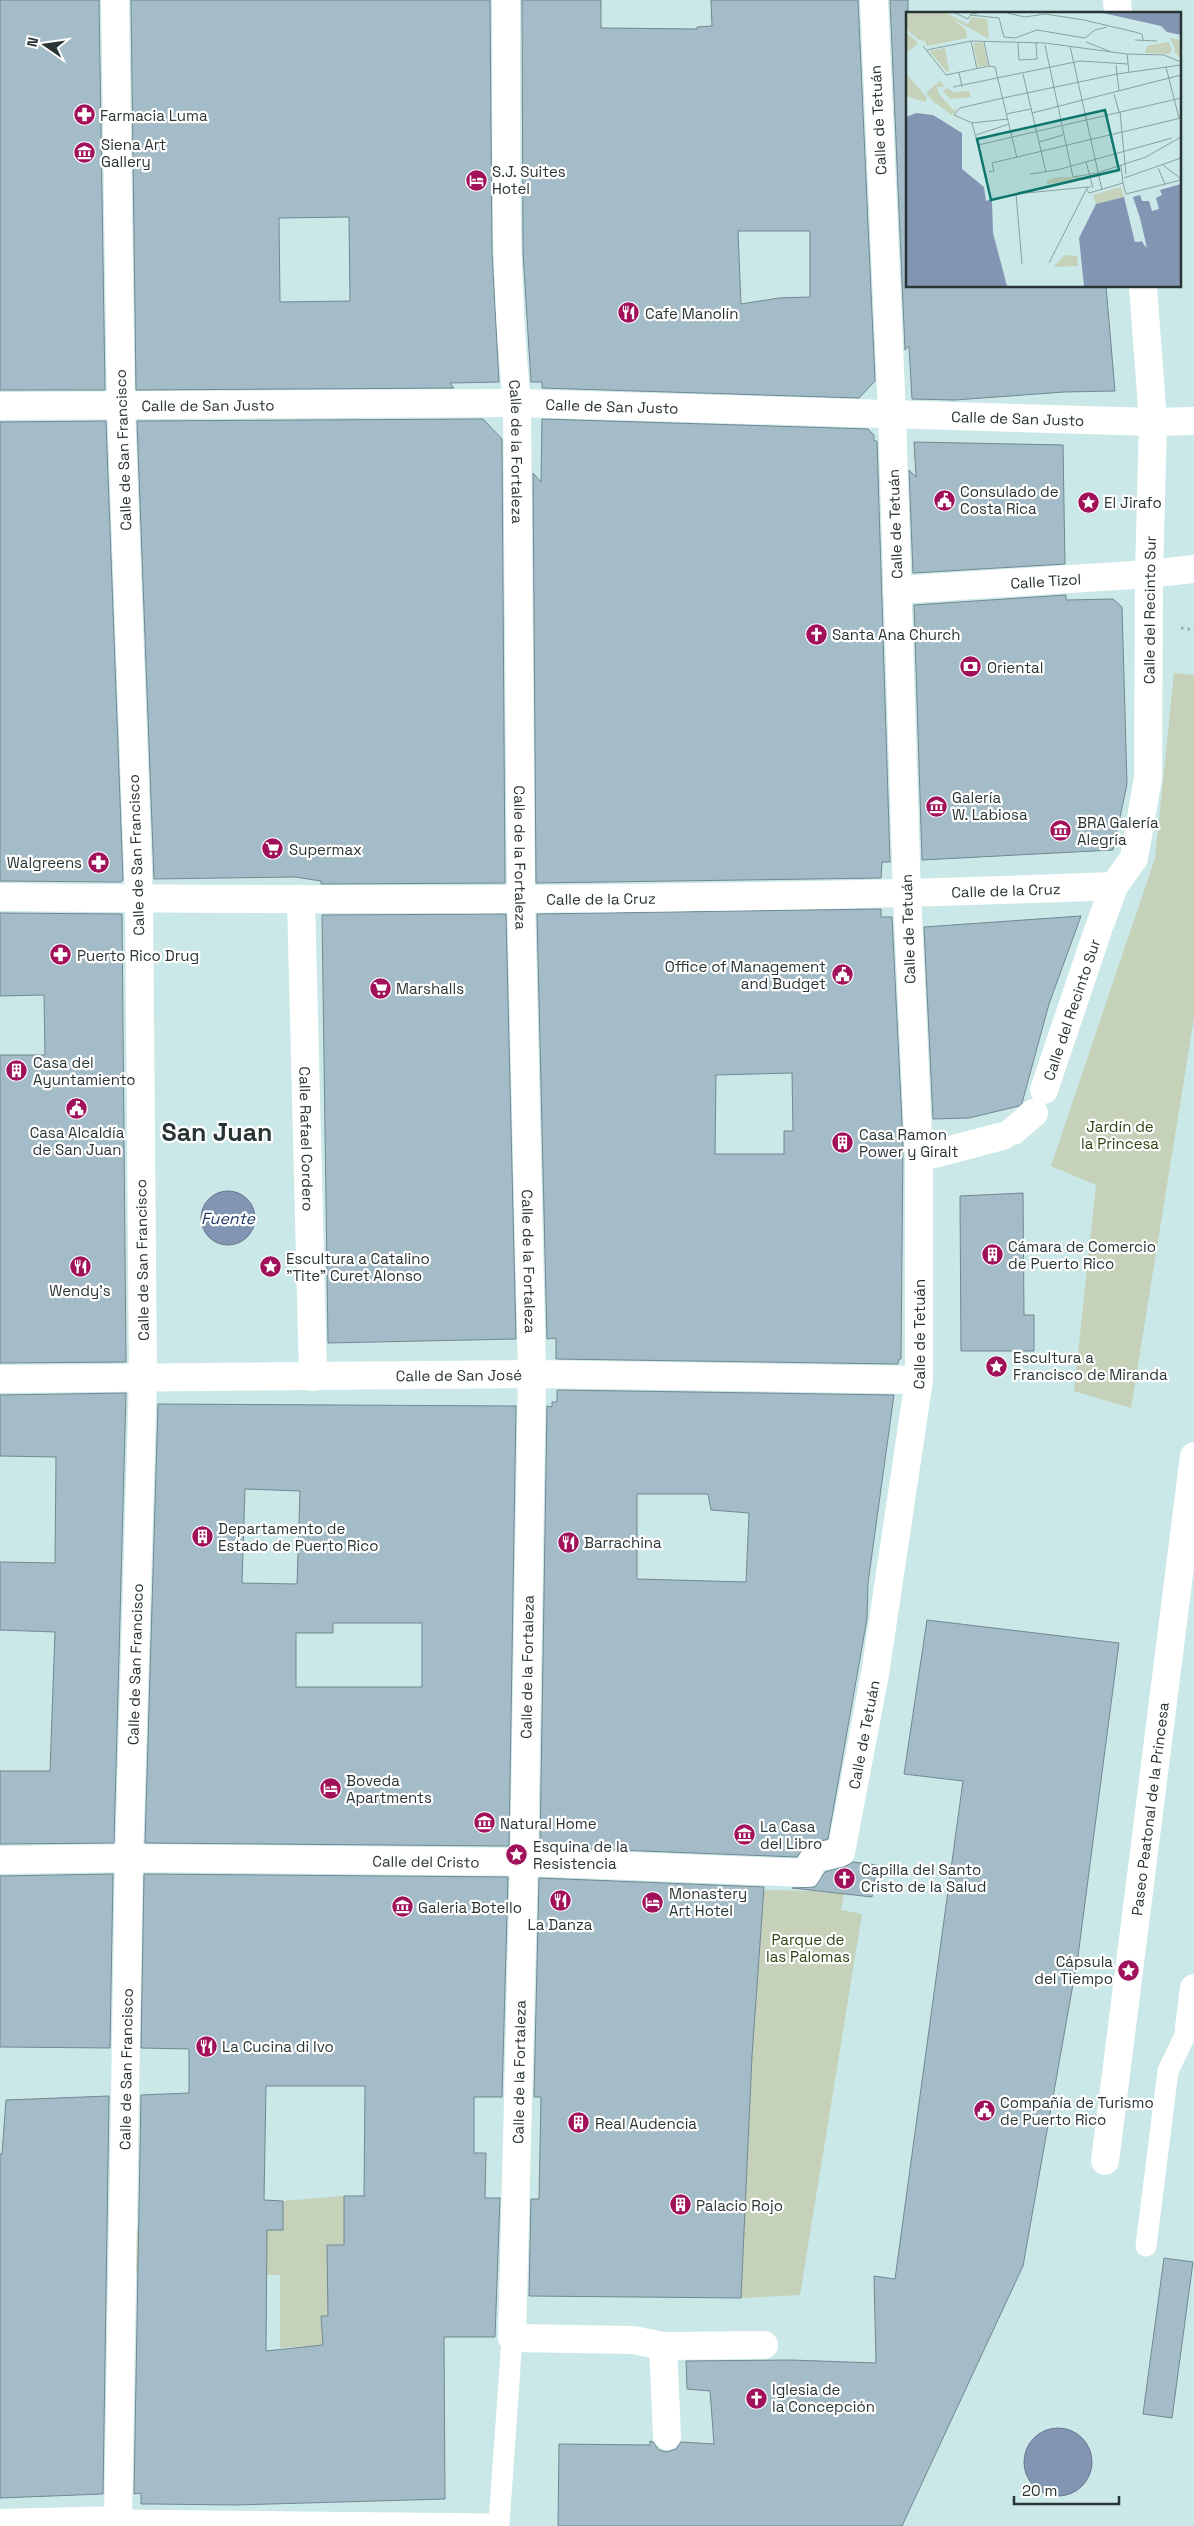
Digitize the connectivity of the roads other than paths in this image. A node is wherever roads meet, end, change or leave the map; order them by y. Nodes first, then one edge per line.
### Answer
1 (115, 0) edge
2 (506, 0) edge
3 (874, 0) edge
4 (1143, 288) edge
5 (517, 403) junction
6 (0, 406) edge
7 (121, 407) junction
8 (892, 414) junction
9 (1194, 421) edge
10 (1153, 422) junction
11 (1194, 569) edge
12 (1149, 574) junction
13 (897, 590) junction
14 (1114, 886) junction
15 (907, 895) junction
16 (0, 897) edge
17 (138, 899) junction
18 (301, 899) junction
19 (521, 900) junction
20 (919, 1158) junction
21 (532, 1374) junction
22 (143, 1377) junction
23 (313, 1378) junction
24 (0, 1379) edge
25 (919, 1380) junction
26 (1194, 1456) edge
27 (842, 1852) joint
28 (129, 1858) junction
29 (0, 1860) edge
30 (524, 1862) junction
31 (1194, 1988) edge
32 (1192, 2027) edge
33 (1104, 2161) dead end
34 (1146, 2246) dead end
35 (512, 2338) junction
36 (764, 2345) dead end
37 (663, 2346) junction
38 (667, 2436) dead end
39 (118, 2520) junction
40 (0, 2523) edge

1 - 7 street, Calle de San Francisco
2 - 5 street, Calle de la Fortaleza
3 - 8 street, Calle de Tetuán
4 - 10 street, Calle del Recinto Sur
5 - 7 street, Calle de San Justo
5 - 8 street, Calle de San Justo
5 - 19 street, Calle de la Fortaleza
6 - 7 street, Calle de San Justo
7 - 17 street, Calle de San Francisco
8 - 10 street, Calle de San Justo
8 - 13 street, Calle de Tetuán
9 - 10 street, Calle de San Justo
10 - 12 street, Calle del Recinto Sur
11 - 12 street, Calle Tizol
12 - 13 street, Calle Tizol
12 - 14 street, Calle del Recinto Sur
13 - 15 street, Calle de Tetuán
14 - 15 street, Calle de la Cruz
14 - 20 street, Calle del Recinto Sur
15 - 19 street, Calle de la Cruz
15 - 20 street, Calle de Tetuán
16 - 17 street, Calle de la Cruz
17 - 18 street, Calle de la Cruz
17 - 22 street, Calle de San Francisco
18 - 19 street, Calle de la Cruz
18 - 23 street, Calle Rafael Cordero
19 - 21 street, Calle de la Fortaleza
20 - 25 street, Calle de Tetuán
21 - 23 street, Calle de San José
21 - 25 street, Calle de San José
21 - 30 street, Calle de la Fortaleza
22 - 23 street, Calle de San José
22 - 24 street, Calle de San José
22 - 28 street, Calle de San Francisco
25 - 27 street, Calle de Tetuán
26 - 33 street, Paseo Peatonal de la Princesa
27 - 30 street, Calle del Cristo
28 - 29 street, Calle del Cristo
28 - 30 street, Calle del Cristo
28 - 39 street, Calle de San Francisco
30 - 35 street, Calle de la Fortaleza
31 - 32 street
32 - 34 lane
35 - 37 street
35 - 39 lane, Calle de la Fortaleza
36 - 37 street
37 - 38 street
39 - 40 street

